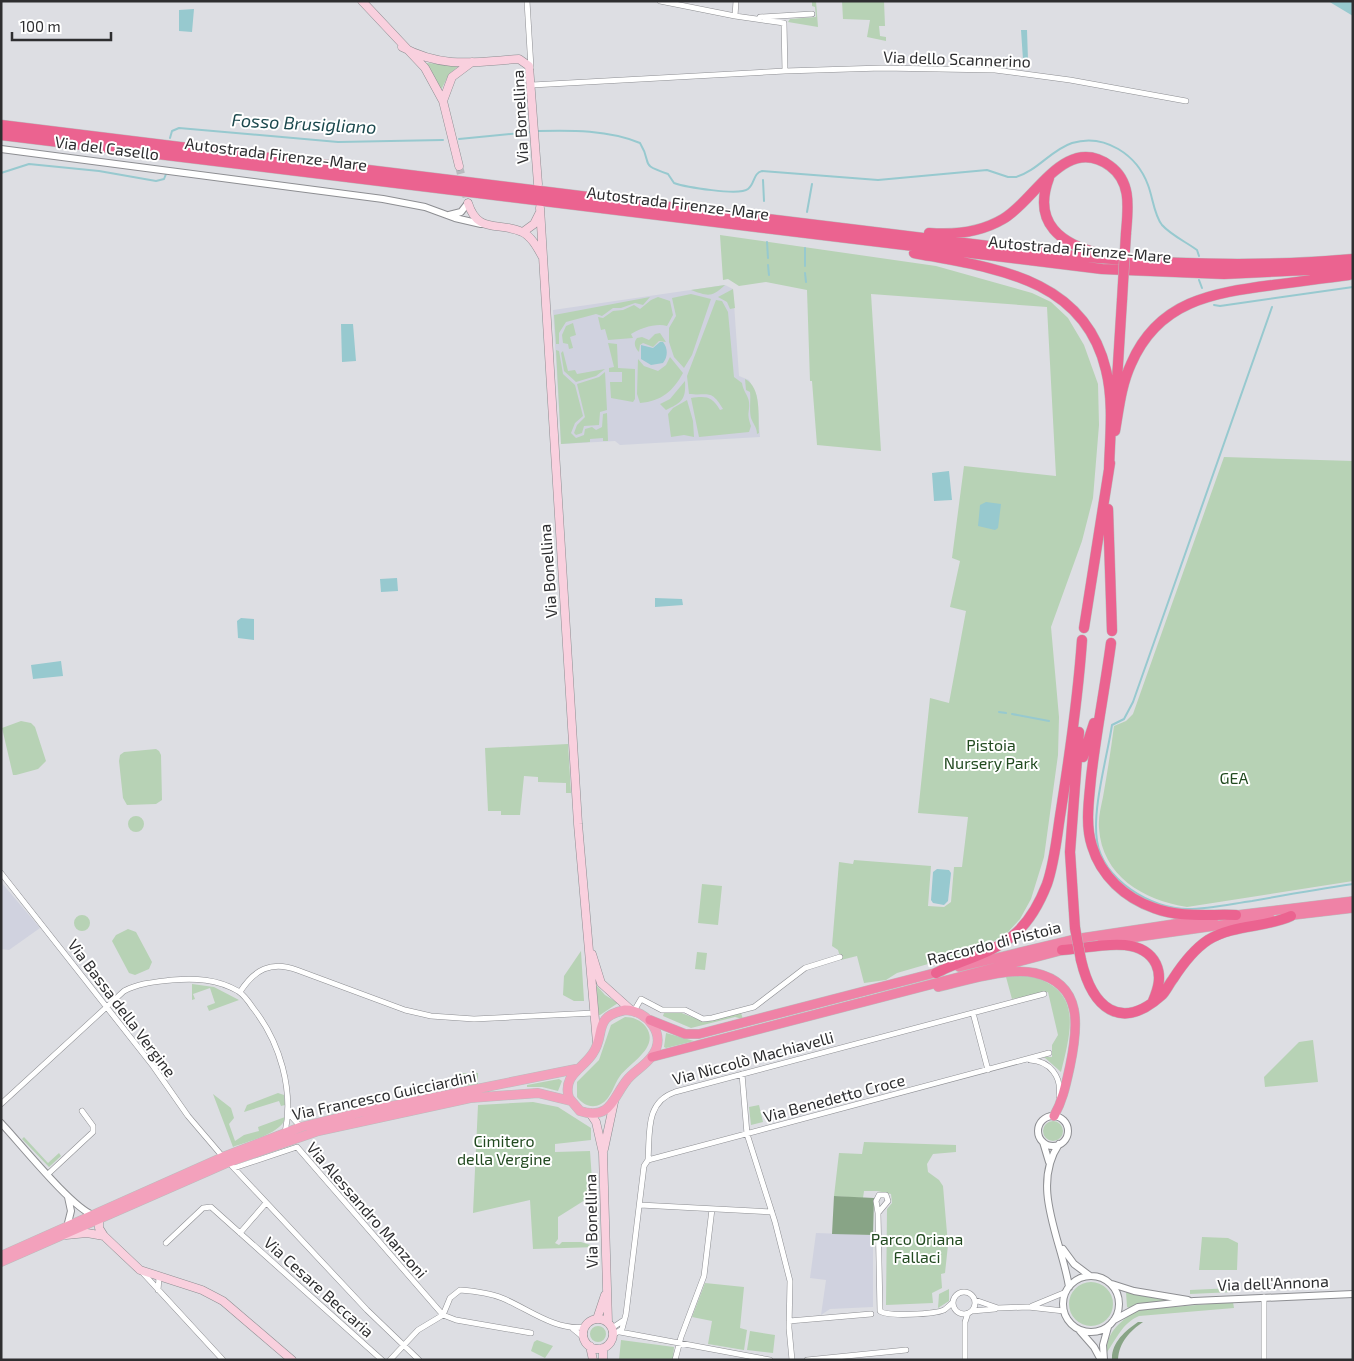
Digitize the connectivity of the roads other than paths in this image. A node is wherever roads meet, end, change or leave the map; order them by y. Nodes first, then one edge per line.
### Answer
1 (362, 1) edge
2 (527, 1) edge
3 (660, 1) edge
4 (736, 1) edge
5 (812, 14) dead end
6 (735, 16) junction
7 (745, 18) junction
8 (402, 47) junction
9 (530, 49) junction
10 (520, 59) junction
11 (472, 62) junction
12 (531, 69) junction
13 (785, 71) junction
14 (532, 84) junction
15 (443, 101) junction
16 (1186, 101) dead end
17 (1, 125) edge
18 (1, 135) edge
19 (1, 149) edge
20 (459, 166) tunnel mouth
21 (1051, 174) junction
22 (538, 184) dead end
23 (468, 203) joint
24 (446, 215) junction
25 (481, 224) junction
26 (522, 232) junction
27 (832, 232) junction
28 (542, 257) junction
29 (1353, 259) edge
30 (1148, 261) junction
31 (1353, 268) edge
32 (1353, 274) edge
33 (1110, 469) junction
34 (1108, 488) junction
35 (1084, 628) dead end
36 (1112, 631) dead end
37 (1082, 640) dead end
38 (1111, 643) dead end
39 (1078, 698) junction
40 (1101, 704) junction
41 (1077, 780) junction
42 (1, 873) edge
43 (1353, 901) edge
44 (1353, 908) edge
45 (1236, 916) junction
46 (1291, 916) junction
47 (587, 933) junction
48 (1062, 950) junction
49 (840, 957) dead end
50 (936, 973) junction
51 (240, 992) junction
52 (888, 994) junction
53 (1044, 994) dead end
54 (1152, 1002) junction
55 (106, 1006) junction
56 (632, 1010) junction
57 (594, 1013) junction
58 (973, 1013) junction
59 (650, 1020) junction
60 (597, 1045) junction
61 (1049, 1053) dead end
62 (652, 1057) junction
63 (1027, 1060) junction
64 (576, 1069) junction
65 (988, 1070) junction
66 (742, 1074) junction
67 (571, 1102) junction
68 (614, 1102) junction
69 (1, 1104) edge
70 (82, 1111) dead end
71 (590, 1112) junction
72 (289, 1114) junction
73 (1052, 1116) junction
74 (1, 1123) edge
75 (301, 1127) junction
76 (285, 1133) junction
77 (747, 1134) junction
78 (1043, 1142) junction
79 (1059, 1144) junction
80 (603, 1153) junction
81 (648, 1160) junction
82 (229, 1162) junction
83 (1049, 1162) junction
84 (48, 1174) junction
85 (68, 1196) junction
86 (266, 1203) junction
87 (640, 1204) junction
88 (712, 1209) junction
89 (772, 1212) junction
90 (878, 1213) dead end
91 (96, 1217) junction
92 (65, 1231) junction
93 (240, 1233) junction
94 (104, 1236) junction
95 (166, 1244) dead end
96 (1059, 1244) junction
97 (1, 1256) edge
98 (1, 1262) edge
99 (140, 1270) junction
100 (1090, 1276) junction
101 (159, 1278) junction
102 (1111, 1284) junction
103 (606, 1288) junction
104 (1067, 1289) junction
105 (158, 1290) junction
106 (1353, 1294) edge
107 (1264, 1297) junction
108 (975, 1300) junction
109 (1194, 1301) junction
110 (953, 1302) junction
111 (1028, 1307) junction
112 (998, 1308) junction
113 (944, 1310) junction
114 (956, 1310) junction
115 (1064, 1311) junction
116 (970, 1312) junction
117 (872, 1314) dead end
118 (961, 1314) junction
119 (443, 1315) junction
120 (598, 1318) junction
121 (1114, 1320) junction
122 (789, 1321) junction
123 (965, 1322) junction
124 (569, 1327) junction
125 (584, 1327) junction
126 (1108, 1327) junction
127 (613, 1330) junction
128 (1080, 1330) junction
129 (531, 1333) dead end
130 (583, 1337) junction
131 (680, 1342) junction
132 (404, 1345) junction
133 (590, 1346) junction
134 (604, 1348) junction
135 (906, 1350) dead end
136 (223, 1360) edge
137 (292, 1360) edge
138 (382, 1360) edge
139 (390, 1360) edge
140 (419, 1360) edge
141 (593, 1360) edge
142 (603, 1360) edge
143 (675, 1360) edge
144 (770, 1360) edge
145 (792, 1360) edge
146 (806, 1360) edge
147 (965, 1360) edge
148 (1102, 1360) edge
149 (1264, 1360) edge

1 - 8 main road
2 - 9 street, Via Bonellina
3 - 6 street
4 - 6 street
5 - 7 street
6 - 7 street
7 - 13 street
8 - 11 main road
8 - 15 main road
9 - 10 street, Via Bonellina
9 - 12 street, Via Bonellina
10 - 11 main road
10 - 12 main road
11 - 15 main road
12 - 14 main road, Via Bonellina
13 - 14 street, Via dello Scannerino
13 - 16 street, Via dello Scannerino
14 - 22 main road, Via Bonellina
15 - 20 main road
17 - 27 highway, Autostrada Firenze-Mare
18 - 27 highway, Autostrada Firenze-Mare
19 - 24 street, Via del Casello
21 - 27 highway
21 - 30 highway
21 - 33 highway, bridge
23 - 24 street
23 - 25 main road
24 - 25 street, Via del Casello
25 - 26 main road, Via del Casello
26 - 28 main road
26 - 28 main road, Via Bonellina
27 - 30 highway, Autostrada Firenze-Mare
27 - 31 highway, Autostrada Firenze-Mare
27 - 33 highway
28 - 47 main road, Via Bonellina
29 - 30 highway, Autostrada Firenze-Mare
32 - 33 highway
33 - 34 highway
34 - 35 highway
34 - 36 highway
37 - 39 highway
38 - 40 highway
39 - 41 highway
39 - 50 highway
40 - 41 highway
40 - 45 highway
41 - 54 highway, bridge
42 - 55 street, Via Bassa della Vergine
43 - 45 highway, Raccordo di Pistoia
44 - 46 highway, Raccordo di Pistoia
45 - 50 highway, Raccordo di Pistoia
46 - 48 highway, Raccordo di Pistoia
46 - 54 highway
47 - 56 main road, Via Bonellina
47 - 57 main road, Via Bonellina
48 - 52 highway, Raccordo di Pistoia
48 - 54 highway
49 - 56 street
50 - 59 highway, Raccordo di Pistoia
51 - 55 street
51 - 57 street
51 - 72 street
52 - 62 highway, Raccordo di Pistoia
52 - 73 highway
53 - 58 street, Via Niccolò Machiavelli
55 - 69 street
55 - 82 street, Via Bassa della Vergine
56 - 59 main road
56 - 60 main road
57 - 60 main road, Via Bonellina
58 - 65 street
58 - 66 street, Via Niccolò Machiavelli
59 - 62 main road
60 - 64 main road
61 - 63 street, Via Benedetto Croce
62 - 68 main road
63 - 65 street, Via Benedetto Croce
63 - 73 street
64 - 67 main road
64 - 75 main road, Via Francesco Guicciardini
65 - 77 street, Via Benedetto Croce
66 - 77 street
66 - 81 street, Via Niccolò Machiavelli
67 - 71 main road, Via Francesco Guicciardini
67 - 82 main road, Via Francesco Guicciardini
68 - 71 main road
68 - 80 main road, Via Bonellina
70 - 84 street
71 - 80 main road, Via Bonellina
72 - 75 street
72 - 76 street
73 - 78 street
73 - 79 street
74 - 84 street
75 - 76 main road, Via Francesco Guicciardini
76 - 82 main road, Via Francesco Guicciardini
77 - 81 street, Via Benedetto Croce
77 - 89 street
78 - 79 street
78 - 83 street
79 - 83 street
80 - 103 main road, Via Bonellina
81 - 87 street, Via Niccolò Machiavelli
82 - 86 street, Via Bassa della Vergine
82 - 91 main road, Via Francesco Guicciardini
82 - 119 street, Via Alessandro Manzoni
83 - 96 street
84 - 85 street
85 - 91 street
85 - 92 street
86 - 93 street
86 - 132 street, Via Bassa della Vergine
87 - 88 street
87 - 127 street, Via Niccolò Machiavelli
88 - 89 street
88 - 131 street
89 - 122 street
90 - 113 street
91 - 92 main road, Via Francesco Guicciardini
91 - 94 main road
92 - 94 main road
92 - 97 main road
92 - 98 main road
93 - 95 street, Via Cesare Beccaria
93 - 138 street, Via Cesare Beccaria
94 - 99 main road
96 - 100 street, Via dell'Annona
96 - 104 street
99 - 101 main road
99 - 105 street
100 - 102 street, Via dell'Annona
100 - 104 street
101 - 105 street
101 - 137 main road
102 - 109 street, Via dell'Annona
102 - 121 street, Via dell'Annona
103 - 120 main road, Via Bonellina
103 - 127 main road, Via Bonellina
104 - 111 street
104 - 115 street
105 - 136 street
106 - 107 street, Via dell'Annona
107 - 109 street, Via dell'Annona
107 - 149 street
108 - 110 street
108 - 112 street
108 - 116 street
109 - 121 street, Via dell'Annona
110 - 113 street
110 - 114 street
111 - 112 street
111 - 115 street
112 - 116 street
113 - 114 street
114 - 118 street
115 - 128 street
116 - 118 street
116 - 123 street
117 - 122 street
118 - 123 street
119 - 124 street
119 - 129 street
119 - 132 street
120 - 125 main road
120 - 127 main road
121 - 126 street, Via dell'Annona
122 - 145 street
123 - 147 street
124 - 125 street
124 - 130 street
125 - 130 main road
126 - 128 street
126 - 148 street
127 - 131 street
127 - 134 main road
128 - 148 street
130 - 133 main road
131 - 143 street
131 - 144 street
132 - 139 street
132 - 140 street, Via Bassa della Vergine
133 - 134 main road
133 - 141 main road
134 - 142 main road
135 - 146 street

